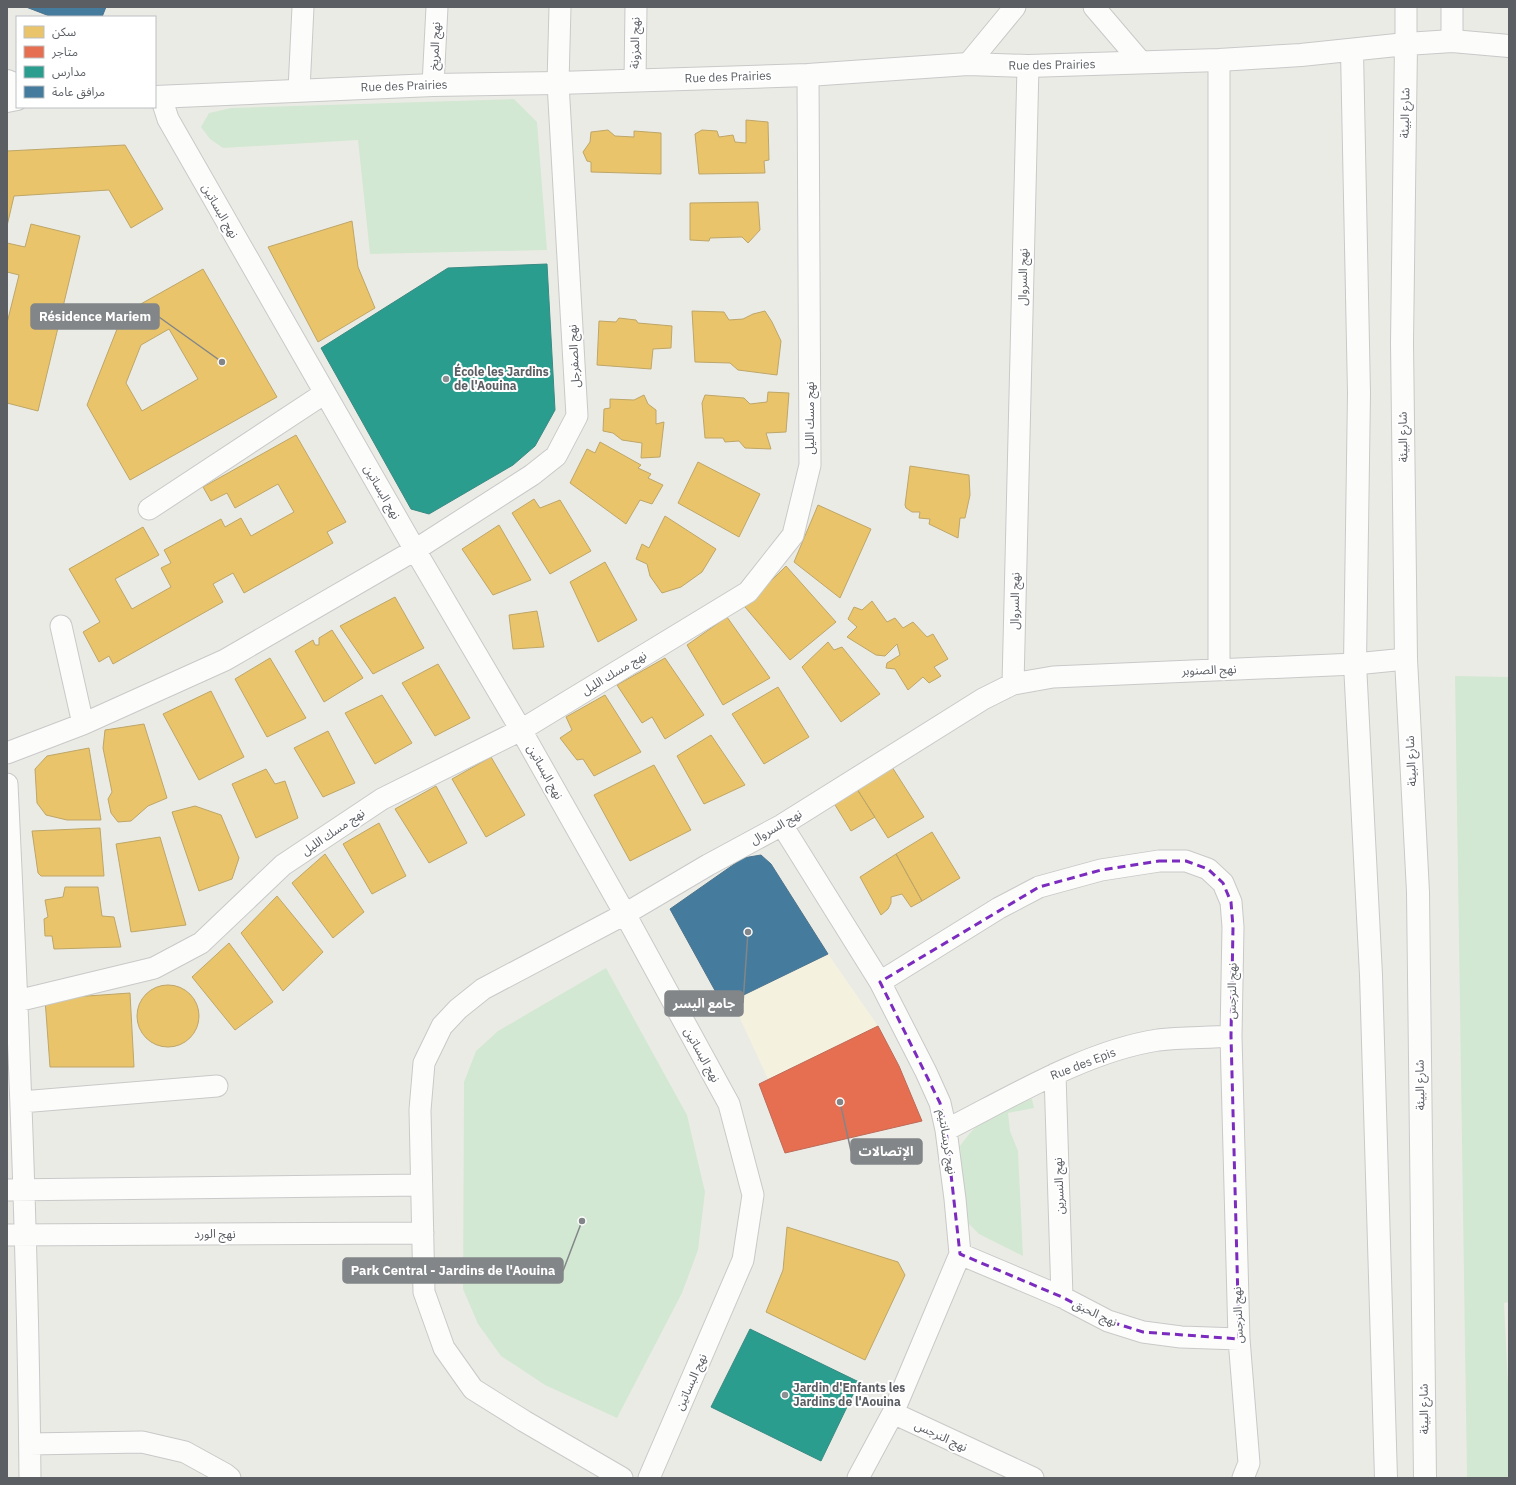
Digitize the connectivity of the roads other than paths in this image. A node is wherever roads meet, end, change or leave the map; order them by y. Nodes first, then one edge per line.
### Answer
1 (303, 7) edge
2 (437, 7) edge
3 (560, 7) edge
4 (636, 7) edge
5 (1015, 7) edge
6 (1094, 7) edge
7 (1406, 7) edge
8 (1452, 7) edge
9 (1452, 41) junction
10 (1406, 44) junction
11 (1509, 46) edge
12 (1352, 51) junction
13 (1219, 60) junction
14 (1141, 62) junction
15 (968, 64) junction
16 (1028, 66) junction
17 (808, 75) junction
18 (635, 80) junction
19 (558, 83) junction
20 (434, 85) junction
21 (299, 90) junction
22 (158, 97) edge
23 (325, 393) junction
24 (149, 509) dead end
25 (415, 550) junction
26 (61, 626) dead end
27 (1406, 659) junction
28 (1355, 664) junction
29 (1220, 670) junction
30 (1013, 684) junction
31 (84, 724) junction
32 (521, 730) junction
33 (7, 753) edge
34 (7, 784) edge
35 (782, 825) junction
36 (625, 914) junction
37 (880, 982) junction
38 (17, 1001) junction
39 (1231, 1036) junction
40 (1055, 1074) junction
41 (217, 1086) dead end
42 (21, 1102) junction
43 (946, 1130) junction
44 (421, 1185) junction
45 (16, 1190) edge
46 (422, 1232) junction
47 (17, 1235) edge
48 (960, 1254) junction
49 (1062, 1297) junction
50 (1239, 1339) junction
51 (893, 1413) junction
52 (30, 1444) junction
53 (30, 1478) edge
54 (230, 1478) edge
55 (622, 1478) edge
56 (649, 1478) edge
57 (858, 1478) edge
58 (1034, 1478) edge
59 (1243, 1478) edge
60 (1386, 1478) edge
61 (1425, 1478) edge

1 - 21 street
2 - 20 street, نهج المريخ
3 - 19 street, نهج الصفرجل
4 - 18 street, نهج المزونة
5 - 15 street
6 - 14 street
7 - 10 street
8 - 9 street
9 - 10 street, Rue des Prairies
9 - 11 street, Rue des Prairies
10 - 12 street, Rue des Prairies
10 - 27 street, شارع البيئة
12 - 13 street, Rue des Prairies
12 - 28 street
13 - 14 street, Rue des Prairies
13 - 29 street
14 - 16 street, Rue des Prairies
15 - 16 street, Rue des Prairies
15 - 17 street, Rue des Prairies
16 - 30 street, نهج السروال
17 - 18 street, Rue des Prairies
17 - 32 street, نهج مسك الليل
18 - 19 street, Rue des Prairies
19 - 20 street, Rue des Prairies
19 - 25 street, نهج الصفرجل
20 - 21 street, Rue des Prairies
21 - 22 street, Rue des Prairies
22 - 23 street, نهج البساتين
23 - 24 street
23 - 25 street, نهج البساتين
25 - 31 street, نهج الصفرجل
25 - 32 street, نهج البساتين
26 - 31 street
27 - 28 street, نهج الصنوبر
27 - 61 street, شارع البيئة
28 - 29 street, نهج الصنوبر
28 - 60 street
29 - 30 street, نهج الصنوبر
30 - 35 street, نهج السروال
31 - 33 street, نهج الصفرجل
32 - 36 street, نهج البساتين
32 - 38 street, نهج مسك الليل
34 - 38 street
35 - 36 street, نهج السروال
35 - 37 street, نهج كريسانتيم
36 - 44 street, نهج السروال
36 - 56 street, نهج البساتين
37 - 39 street, نهج النرجس
37 - 43 street, نهج كريسانتيم
38 - 42 street
39 - 40 street, Rue des Epis
39 - 50 street, نهج النرجس
40 - 43 street, Rue des Epis
40 - 49 street, نهج النسرين
41 - 42 street
42 - 45 street
43 - 48 street, نهج كريسانتيم
44 - 45 street
44 - 46 street, نهج السروال
45 - 47 street
46 - 47 street, نهج الورد
46 - 55 street, نهج السروال
47 - 52 street
48 - 49 street, نهج الحبق
48 - 51 street, نهج كريسانتيم
49 - 50 street, نهج الحبق
50 - 59 street, نهج النرجس
51 - 57 street, نهج كريسانتيم
51 - 58 street, نهج النرجس
52 - 53 street
52 - 54 street

